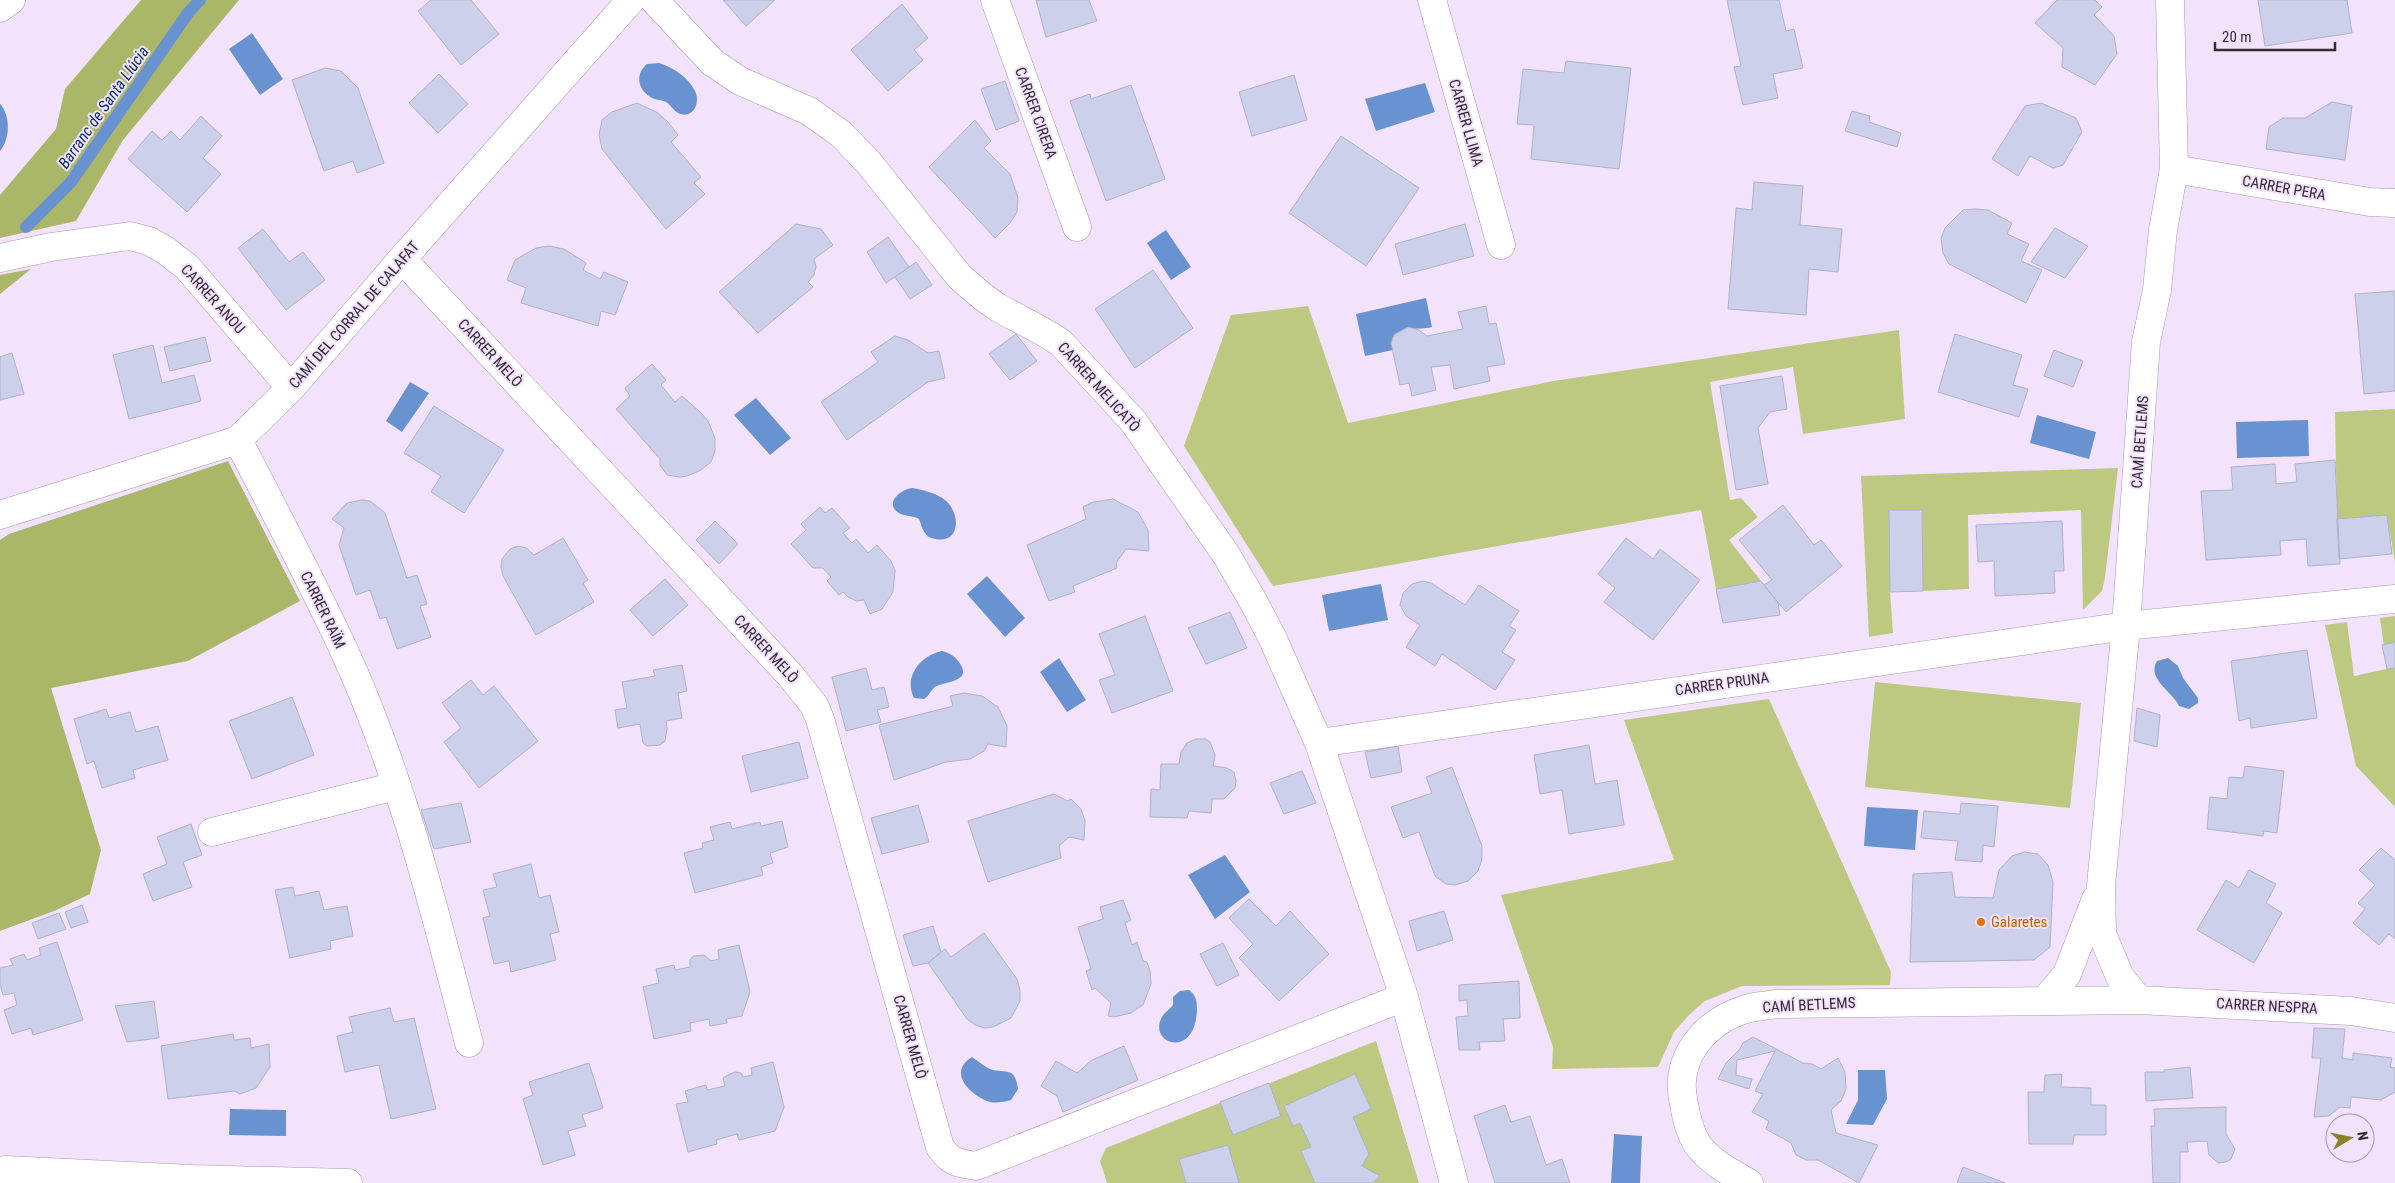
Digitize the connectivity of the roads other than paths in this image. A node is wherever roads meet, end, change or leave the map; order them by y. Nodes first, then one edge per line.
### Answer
1 (11, 0) edge
2 (631, 0) edge
3 (654, 0) edge
4 (995, 0) edge
5 (1432, 0) edge
6 (2170, 0) edge
7 (0, 8) edge
8 (2174, 169) junction
9 (2395, 203) edge
10 (1077, 227) dead end
11 (1501, 246) dead end
12 (0, 258) edge
13 (402, 259) junction
14 (291, 388) junction
15 (238, 440) junction
16 (0, 515) edge
17 (2395, 599) edge
18 (2126, 626) junction
19 (1318, 743) junction
20 (396, 786) junction
21 (212, 832) dead end
22 (2101, 885) junction
23 (1404, 997) junction
24 (2046, 999) junction
25 (2139, 1000) junction
26 (2395, 1018) edge
27 (469, 1043) dead end
28 (5, 1169) edge
29 (348, 1183) edge
30 (1454, 1183) edge
31 (1749, 1183) edge

1 - 7 street
2 - 13 street, CAMÍ DEL CORRAL DE CALAFAT
3 - 19 street, CARRER MELICATÒ
4 - 10 street, CARRER CIRERA
5 - 11 street, CARRER LLIMA
6 - 8 street, CAMÍ BETLEMS
8 - 9 street, CARRER PERA
8 - 18 street, CAMÍ BETLEMS
12 - 14 street, CARRER ANOU
13 - 14 street, CAMÍ DEL CORRAL DE CALAFAT
13 - 23 street, CARRER MELÒ
14 - 15 street, CAMÍ DEL CORRAL DE CALAFAT
15 - 16 street, CAMÍ DEL CORRAL DE CALAFAT
15 - 20 street, CARRER RAÏM
17 - 18 street, CARRER PRUNA
18 - 19 street, CARRER PRUNA
18 - 22 street, CAMÍ BETLEMS
19 - 23 street, CARRER MELICATÒ
20 - 21 street
20 - 27 street, CARRER RAÏM
22 - 24 street, CAMÍ BETLEMS
22 - 25 street, CAMÍ BETLEMS
23 - 30 street, CARRER MELICATÒ
24 - 25 street, CAMÍ BETLEMS
24 - 31 street, CAMÍ BETLEMS
25 - 26 street, CARRER NESPRA
28 - 29 street

